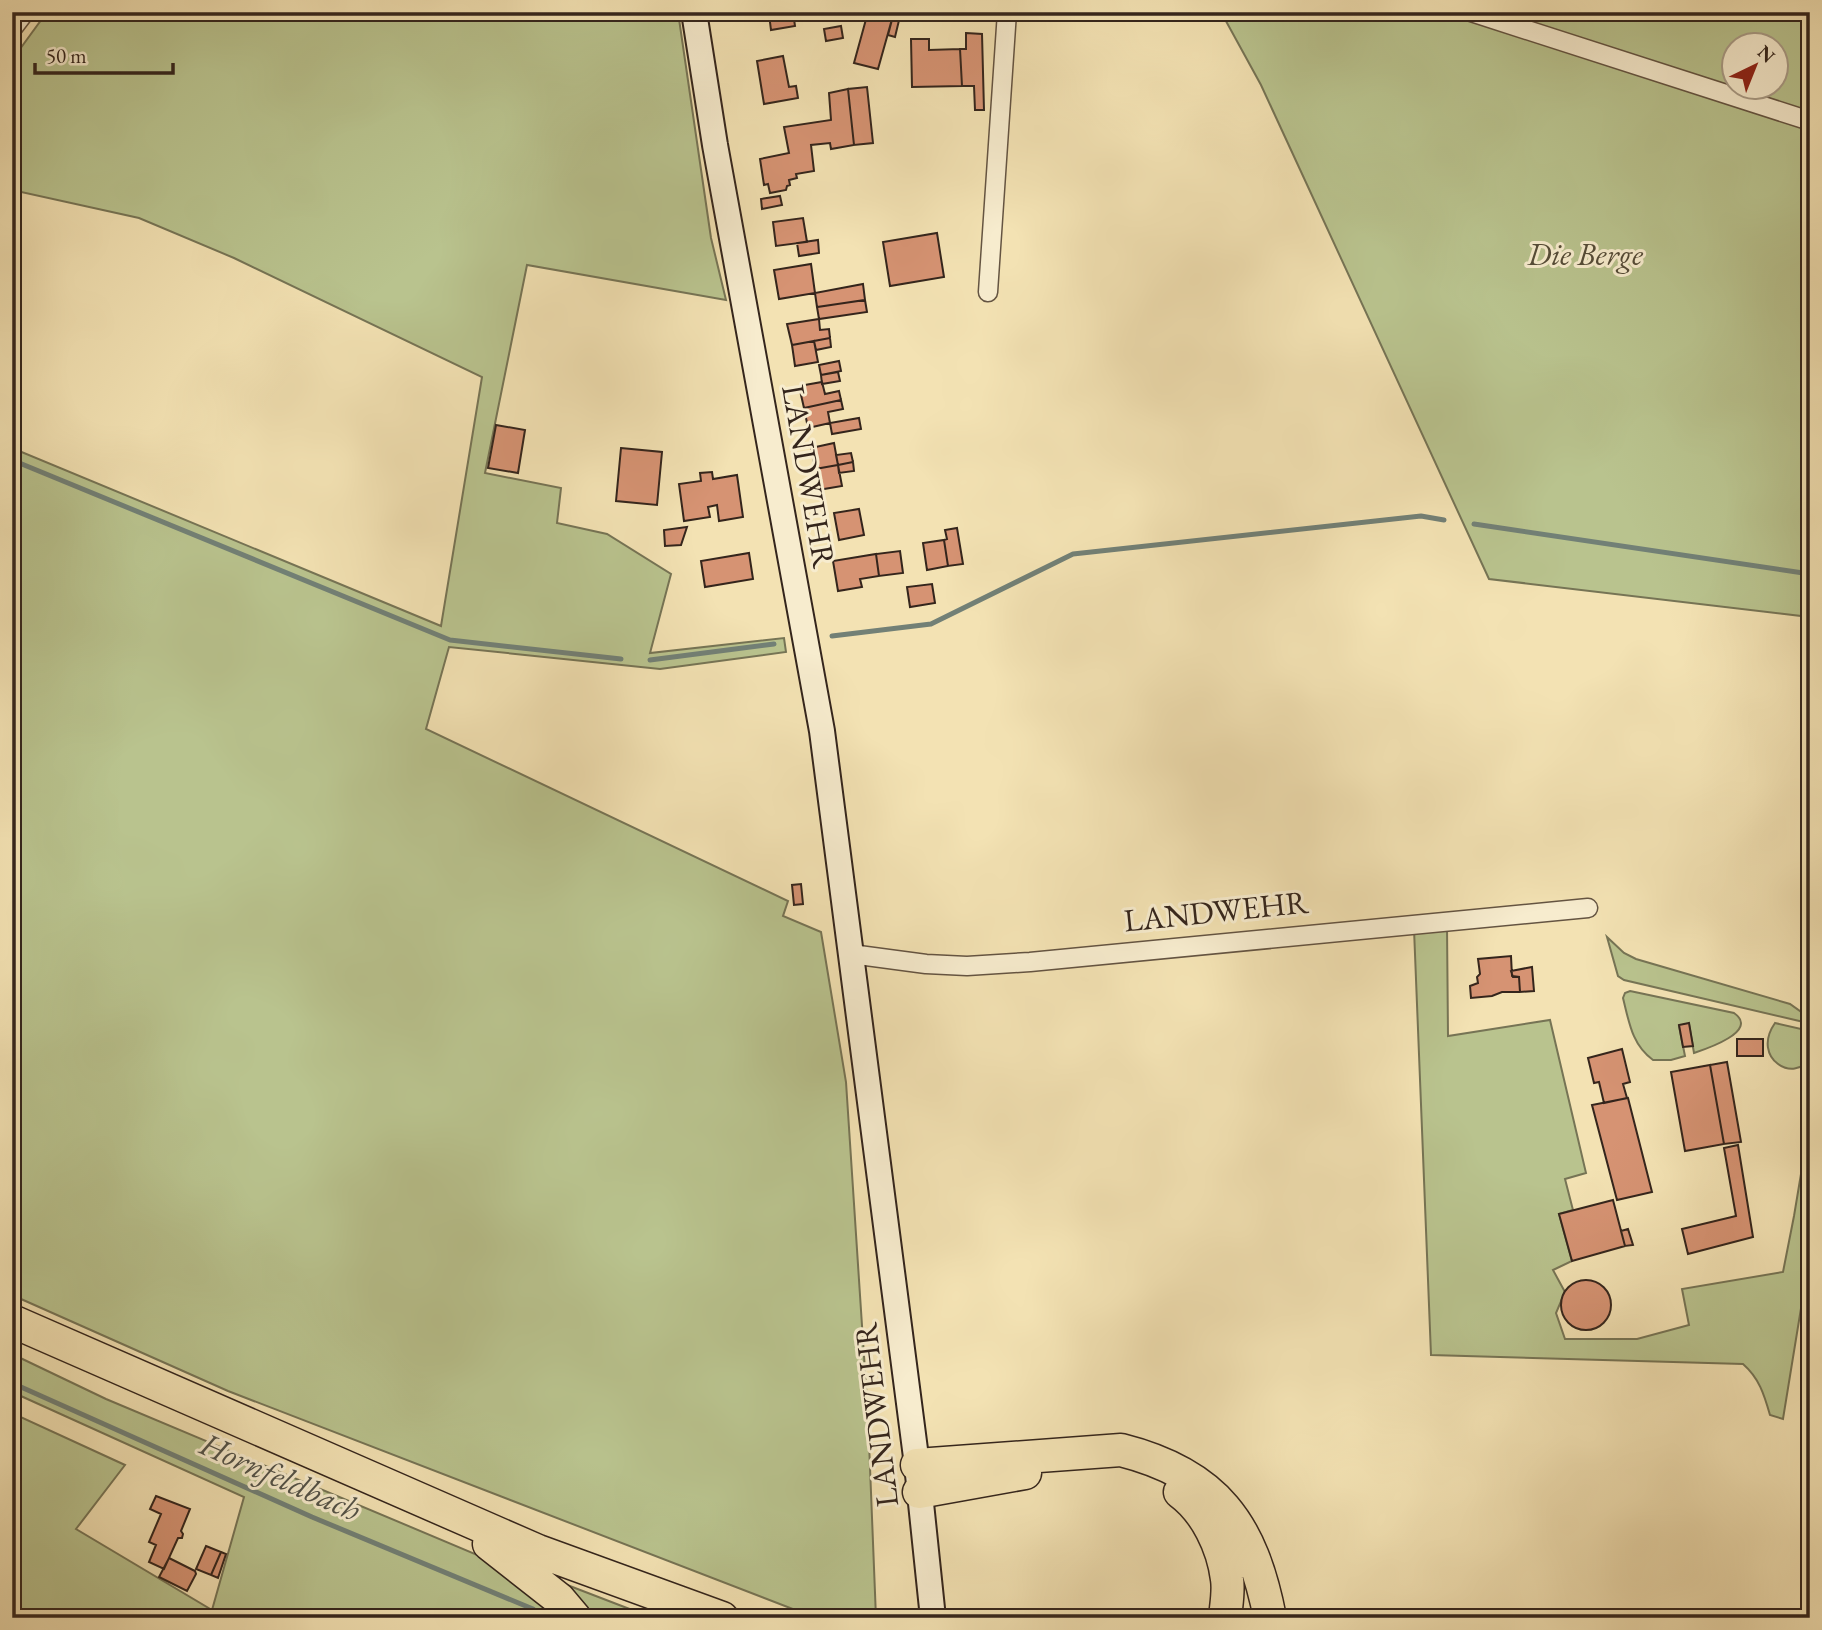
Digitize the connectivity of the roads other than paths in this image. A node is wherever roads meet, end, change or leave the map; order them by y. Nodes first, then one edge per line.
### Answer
1 (25, 12) edge
2 (694, 12) edge
3 (1007, 12) edge
4 (1471, 12) edge
5 (12, 29) edge
6 (1810, 121) edge
7 (988, 292) dead end
8 (1588, 908) dead end
9 (851, 954) junction
10 (12, 1321) edge
11 (12, 1338) edge
12 (918, 1479) junction
13 (489, 1544) junction
14 (575, 1618) edge
15 (682, 1618) edge
16 (722, 1618) edge
17 (933, 1618) edge
18 (1225, 1618) edge
19 (1270, 1618) edge

1 - 5 street
2 - 9 main road, LANDWEHR
3 - 7 street
4 - 6 street
8 - 9 street, LANDWEHR
9 - 12 main road, LANDWEHR
10 - 16 highway
11 - 13 highway
12 - 17 main road, LANDWEHR
12 - 18 highway
12 - 19 highway
13 - 14 highway
13 - 15 highway

